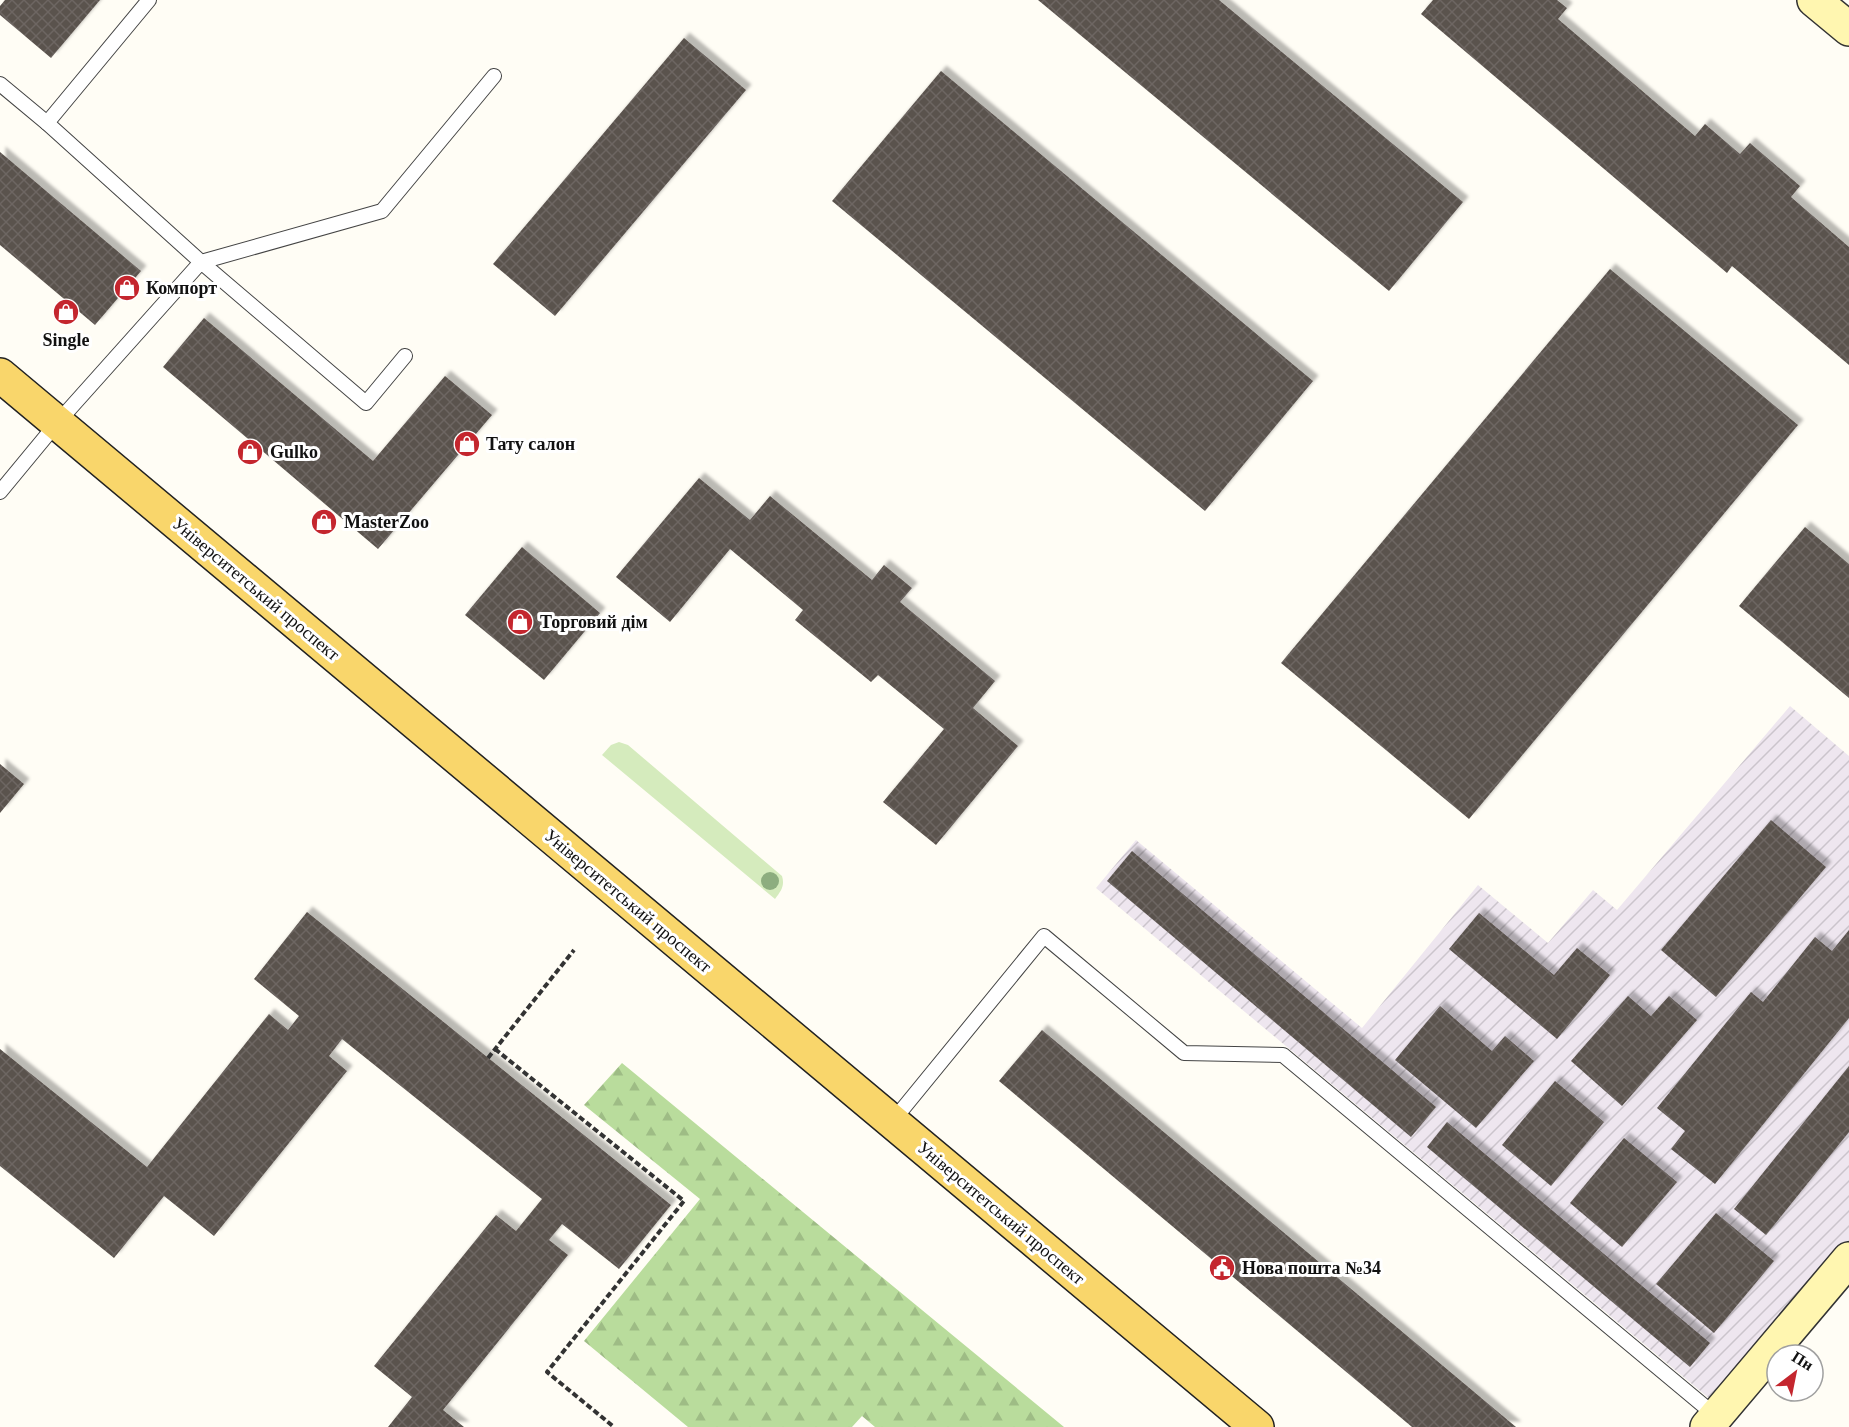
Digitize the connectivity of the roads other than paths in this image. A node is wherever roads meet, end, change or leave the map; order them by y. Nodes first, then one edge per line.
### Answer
1 (149, 0) edge
2 (1814, 0) edge
3 (1849, 29) edge
4 (494, 76) dead end
5 (0, 84) edge
6 (47, 123) junction
7 (201, 262) junction
8 (405, 356) dead end
9 (0, 375) edge
10 (57, 423) junction
11 (0, 492) edge
12 (892, 1122) junction
13 (1849, 1259) edge
14 (1712, 1422) edge
15 (1257, 1427) edge

1 - 6 lane
2 - 3 street
4 - 7 lane
5 - 6 lane
6 - 7 lane
7 - 8 lane
7 - 10 lane
9 - 10 main road, Університетський проспект
10 - 11 lane
10 - 12 main road, Університетський проспект
12 - 14 lane
12 - 15 main road, Університетський проспект
13 - 14 street

